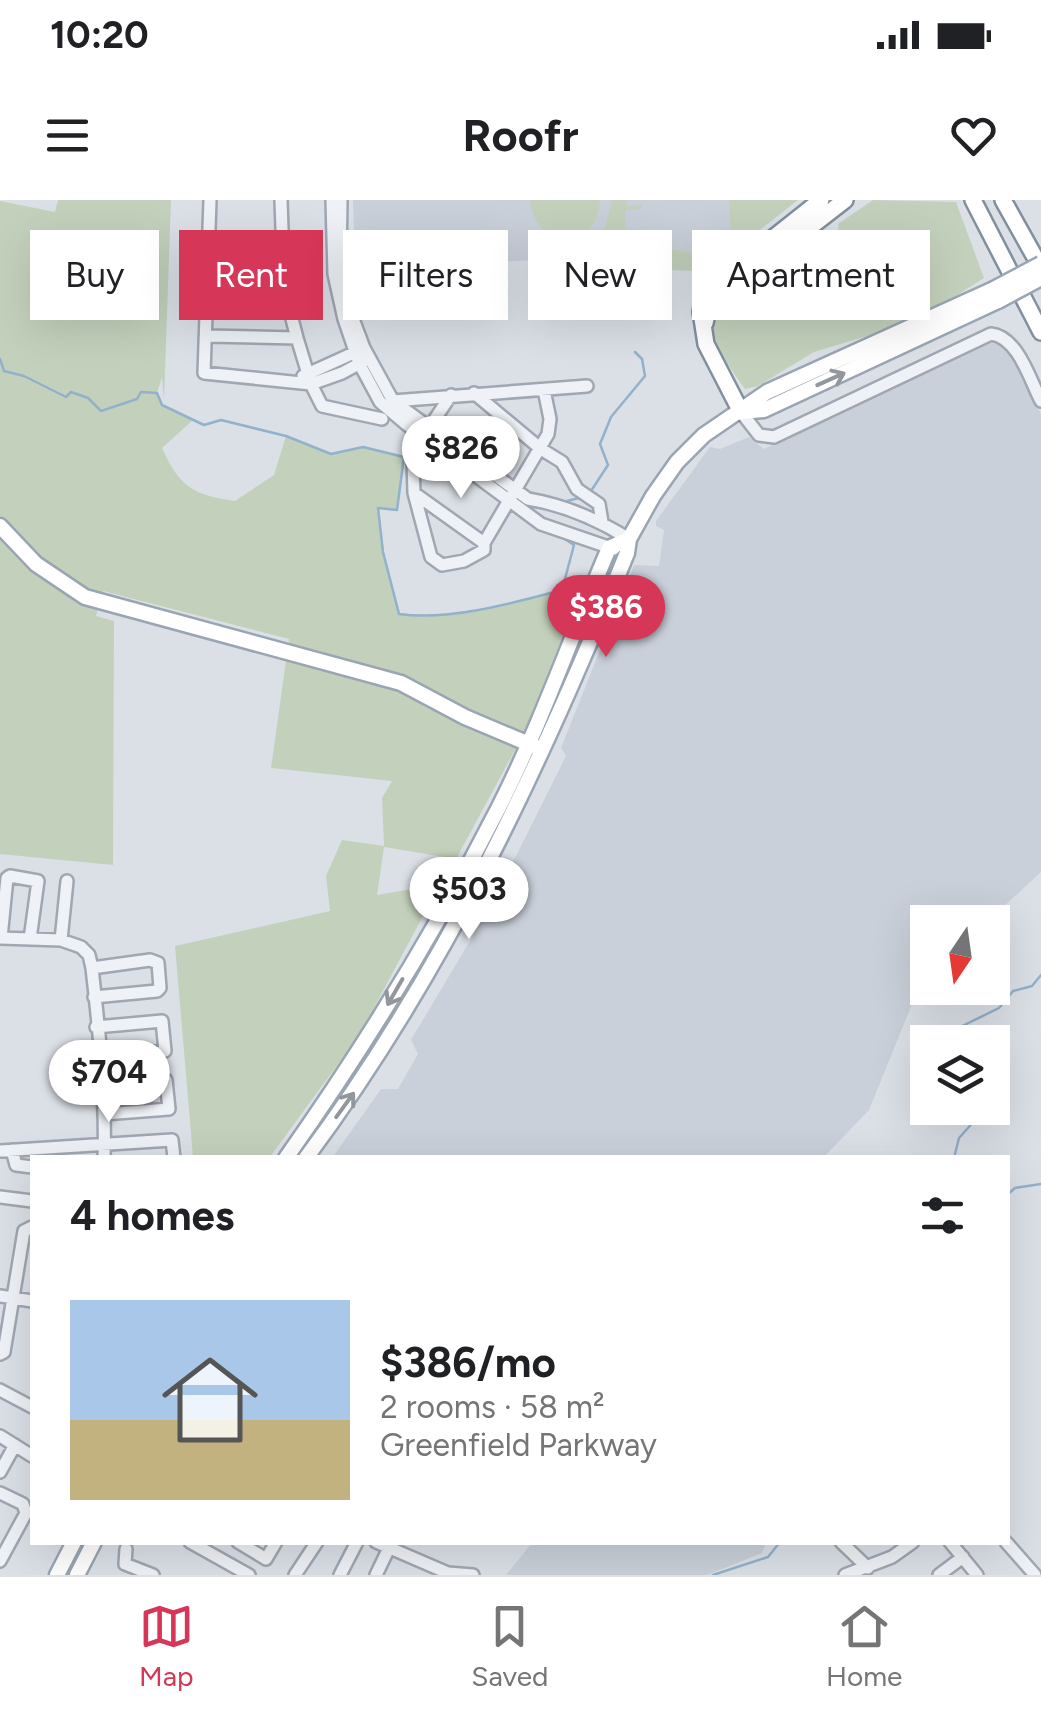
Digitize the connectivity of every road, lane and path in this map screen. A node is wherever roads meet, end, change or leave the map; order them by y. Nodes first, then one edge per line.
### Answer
1 (210, 200) edge
2 (281, 200) edge
3 (332, 200) edge
4 (341, 200) edge
5 (821, 200) edge
6 (846, 200) edge
7 (961, 200) edge
8 (973, 200) edge
9 (1003, 200) edge
10 (335, 227) junction
11 (992, 238) junction
12 (1041, 266) edge
13 (1041, 278) edge
14 (995, 295) junction
15 (703, 332) junction
16 (1041, 332) edge
17 (206, 336) junction
18 (297, 338) junction
19 (362, 356) junction
20 (309, 379) junction
21 (587, 386) dead end
22 (544, 390) junction
23 (474, 394) junction
24 (451, 395) junction
25 (393, 400) junction
26 (1041, 402) edge
27 (741, 412) junction
28 (382, 419) dead end
29 (426, 433) junction
30 (541, 449) junction
31 (414, 492) junction
32 (512, 494) junction
33 (586, 516) junction
34 (602, 522) junction
35 (0, 526) edge
36 (576, 538) junction
37 (0, 540) edge
38 (484, 543) junction
39 (628, 546) junction
40 (609, 548) junction
41 (84, 600) junction
42 (604, 609) junction
43 (580, 616) junction
44 (526, 748) junction
45 (542, 754) junction
46 (67, 880) dead end
47 (0, 938) edge
48 (30, 939) junction
49 (61, 940) junction
50 (92, 968) junction
51 (94, 997) junction
52 (96, 1027) junction
53 (99, 1056) junction
54 (102, 1085) junction
55 (104, 1114) junction
56 (301, 1137) junction
57 (6, 1151) edge
58 (73, 1152) edge
59 (104, 1152) edge
60 (310, 1152) edge
61 (174, 1155) edge
62 (288, 1155) edge
63 (30, 1167) edge
64 (0, 1197) edge
65 (30, 1200) edge
66 (30, 1228) edge
67 (0, 1296) edge
68 (14, 1298) junction
69 (30, 1302) edge
70 (0, 1354) edge
71 (0, 1390) edge
72 (30, 1407) edge
73 (0, 1436) edge
74 (15, 1445) junction
75 (30, 1455) edge
76 (0, 1472) edge
77 (0, 1493) edge
78 (72, 1545) edge
79 (92, 1545) edge
80 (195, 1545) edge
81 (243, 1545) edge
82 (274, 1545) edge
83 (316, 1545) edge
84 (355, 1545) edge
85 (380, 1545) edge
86 (845, 1545) edge
87 (909, 1545) edge
88 (953, 1545) edge
89 (1009, 1545) edge
90 (126, 1549) dead end
91 (388, 1550) junction
92 (963, 1557) junction
93 (0, 1562) edge
94 (868, 1568) junction
95 (121, 1569) edge
96 (304, 1569) edge
97 (448, 1574) edge
98 (56, 1575) edge
99 (77, 1575) edge
100 (153, 1575) edge
101 (249, 1575) edge
102 (295, 1575) edge
103 (340, 1575) edge
104 (376, 1575) edge
105 (473, 1575) edge
106 (845, 1575) edge
107 (940, 1575) edge
108 (978, 1575) edge
109 (1036, 1575) edge

1 - 17 street
2 - 18 street
3 - 10 street
4 - 10 street
5 - 15 highway
6 - 15 highway
7 - 11 highway
8 - 11 highway
9 - 12 highway
10 - 19 street
11 - 16 highway
12 - 14 main road, bridge
13 - 14 main road, bridge
14 - 27 main road
15 - 27 highway
17 - 18 street
17 - 20 street
18 - 20 street
19 - 20 street
19 - 25 street
19 - 29 street
20 - 28 street
21 - 22 street
22 - 23 street
22 - 30 street
23 - 24 street
23 - 30 street
24 - 25 street
24 - 29 street
25 - 29 street
26 - 27 street
27 - 39 main road
29 - 31 street
29 - 32 street
30 - 32 street
30 - 34 street
31 - 38 street
31 - 38 street
32 - 33 street
32 - 36 street
32 - 38 street
33 - 34 street
33 - 36 street
34 - 39 street
35 - 41 main road
36 - 40 street
37 - 41 main road
39 - 40 main road
39 - 42 main road
40 - 43 main road
41 - 44 main road
42 - 43 main road
42 - 45 main road
43 - 44 main road
44 - 45 main road
44 -> 56 main road
60 -> 45 main road
46 - 49 street
47 - 48 street
47 - 48 street
48 - 49 street
49 - 50 street
50 - 51 street
50 - 51 street
51 - 52 street
52 - 53 street
52 - 53 street
53 - 54 street
54 - 55 street
54 - 55 street
55 - 59 street
56 - 60 main road
56 - 62 main road
57 - 58 street
57 - 63 street
58 - 59 street
59 - 61 street
64 - 65 street
66 - 68 street
67 - 68 street
68 - 69 street
68 - 70 street
71 - 72 street
73 - 74 street
74 - 75 street
74 - 76 street
77 - 93 street
78 - 98 main road
79 - 99 main road
80 - 101 street
81 - 82 street
83 - 96 street
84 - 103 street
85 - 91 street
86 - 94 street
87 - 94 street
88 - 92 street
89 - 109 street
90 - 95 street
91 - 97 street
91 - 104 street
92 - 107 street
92 - 108 street
94 - 106 street
95 - 100 street
96 - 102 street
97 - 105 street

